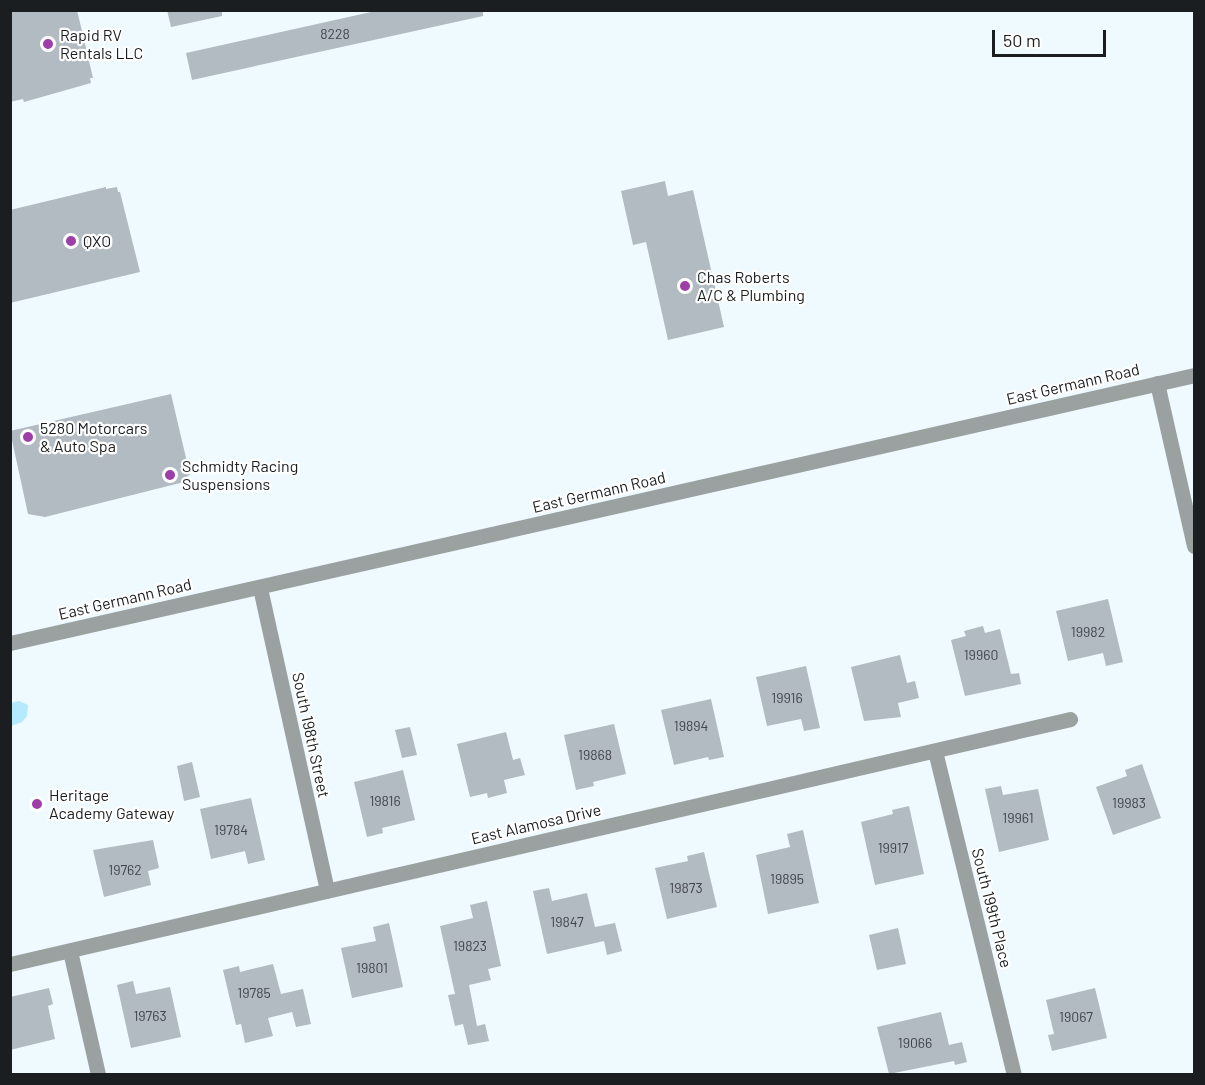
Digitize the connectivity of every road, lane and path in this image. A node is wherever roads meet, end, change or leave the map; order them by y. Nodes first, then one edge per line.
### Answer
1 (1194, 375) edge
2 (1157, 383) junction
3 (1194, 546) edge
4 (260, 588) junction
5 (10, 643) edge
6 (1070, 719) dead end
7 (935, 751) junction
8 (327, 891) junction
9 (70, 951) junction
10 (10, 964) edge
11 (98, 1074) edge
12 (1014, 1074) edge

1 - 2 street, East Germann Road
2 - 3 street
2 - 4 street, East Germann Road
4 - 5 street, East Germann Road
4 - 8 street, South 198th Street
6 - 7 street, East Alamosa Drive
7 - 8 street, East Alamosa Drive
7 - 12 street, South 199th Place
8 - 9 street, East Alamosa Drive
9 - 10 street, East Alamosa Drive
9 - 11 street

